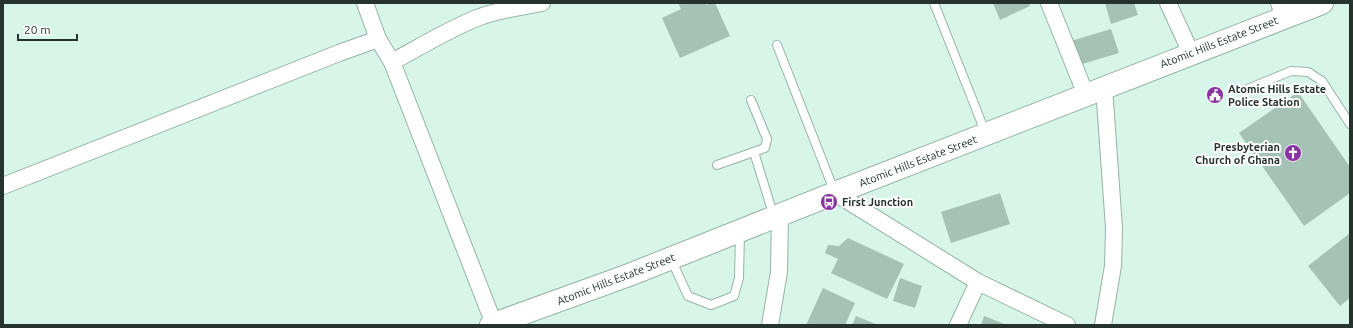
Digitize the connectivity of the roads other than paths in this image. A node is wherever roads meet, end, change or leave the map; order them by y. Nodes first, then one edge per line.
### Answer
1 (365, 3) edge
2 (934, 3) edge
3 (1049, 3) edge
4 (1168, 3) edge
5 (1322, 3) edge
6 (534, 4) edge
7 (1281, 10) edge
8 (378, 39) junction
9 (777, 45) dead end
10 (1191, 53) junction
11 (392, 62) junction
12 (1245, 90) dead end
13 (1095, 91) junction
14 (751, 100) dead end
15 (1350, 124) edge
16 (986, 134) junction
17 (754, 152) junction
18 (717, 165) dead end
19 (3, 186) edge
20 (835, 193) junction
21 (778, 217) junction
22 (740, 231) junction
23 (671, 258) junction
24 (978, 282) junction
25 (492, 324) edge
26 (770, 325) edge
27 (958, 325) edge
28 (1067, 325) edge
29 (1103, 325) edge

1 - 8 street
2 - 16 lane
3 - 13 street
4 - 10 street
5 - 7 street, Atomic Hills Estate Street
6 - 11 street
7 - 10 street, Atomic Hills Estate Street
8 - 11 street
8 - 19 street
9 - 20 lane
10 - 13 street, Atomic Hills Estate Street
11 - 25 street
12 - 15 lane
13 - 16 street, Atomic Hills Estate Street
13 - 29 street
14 - 17 lane
16 - 20 street, Atomic Hills Estate Street
17 - 18 lane
17 - 21 lane
20 - 21 street, Atomic Hills Estate Street
20 - 24 street
21 - 22 street, Atomic Hills Estate Street
21 - 26 street
22 - 23 street, Atomic Hills Estate Street
22 - 23 lane
23 - 25 street, Atomic Hills Estate Street
24 - 27 street
24 - 28 street

